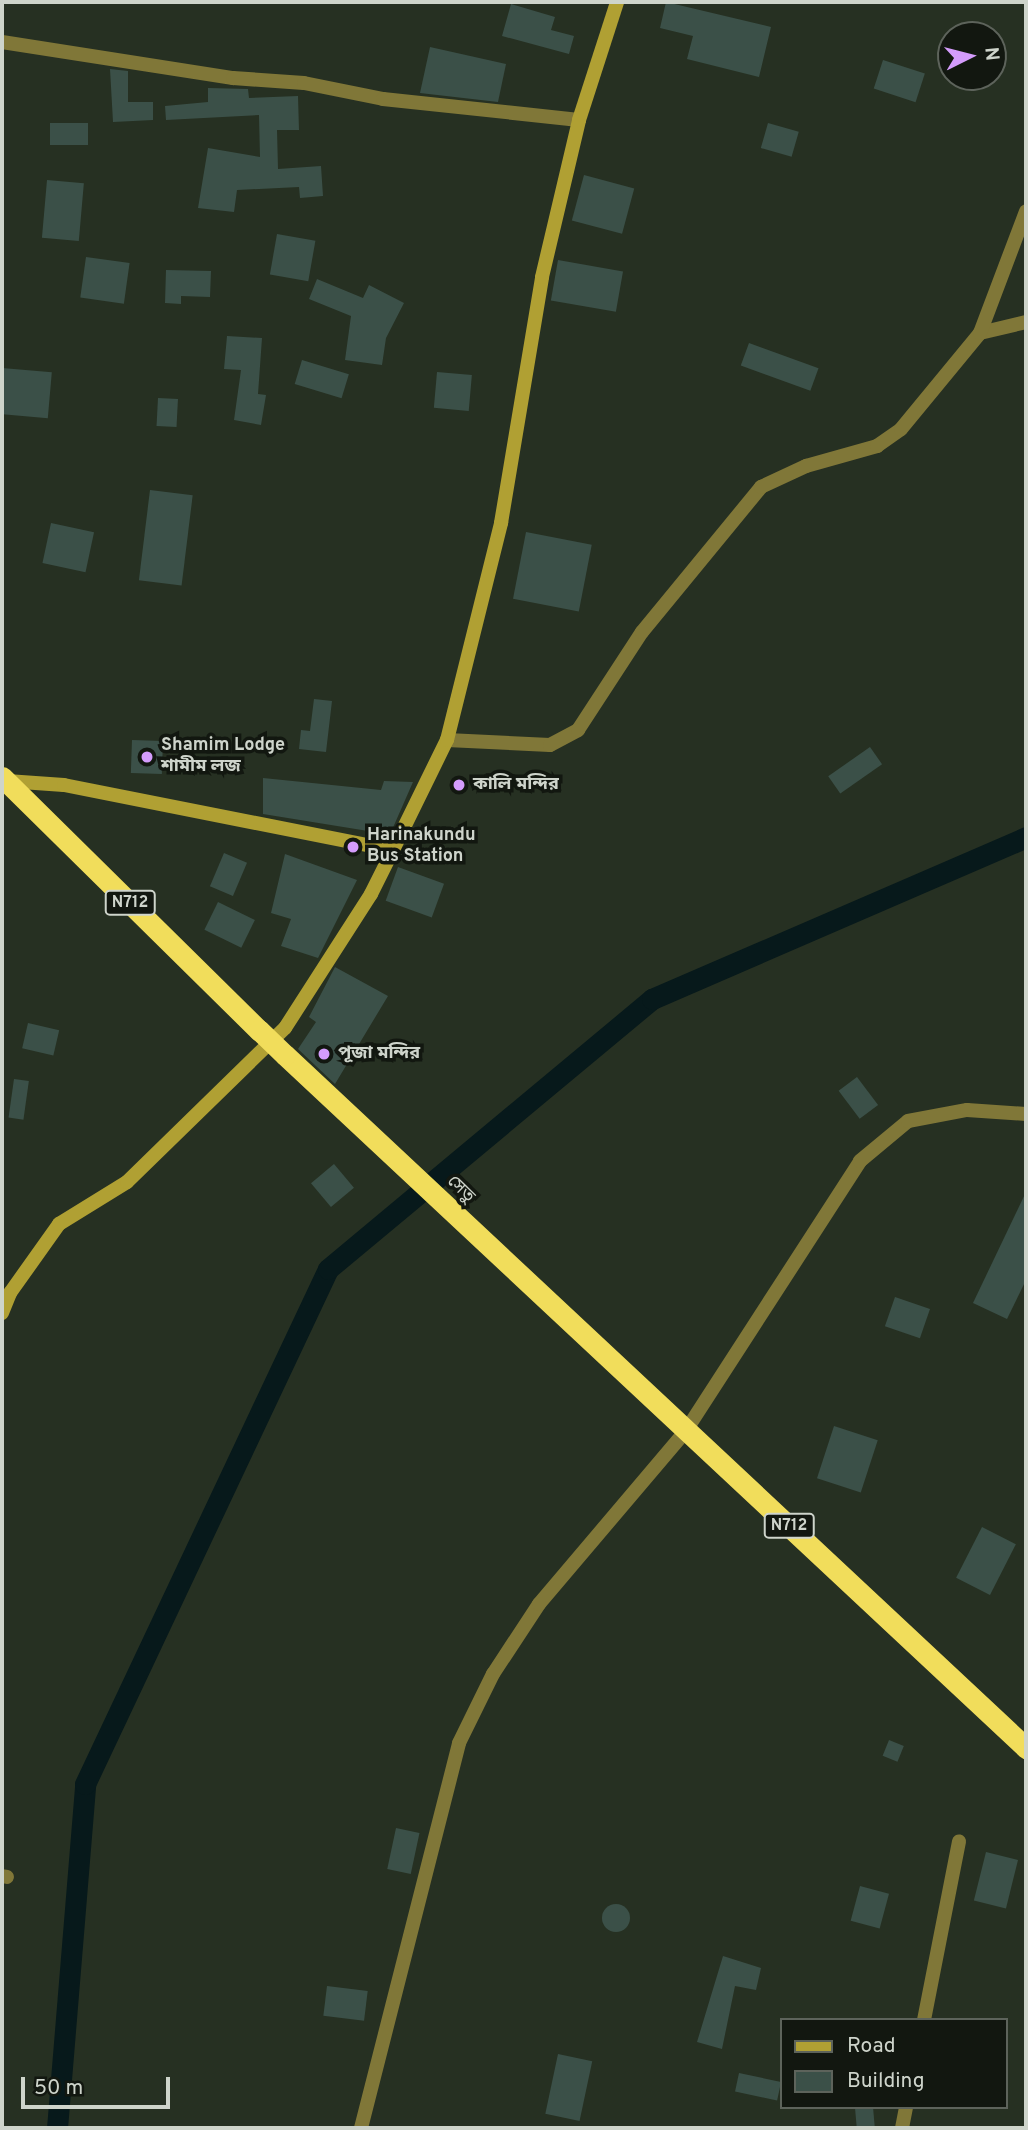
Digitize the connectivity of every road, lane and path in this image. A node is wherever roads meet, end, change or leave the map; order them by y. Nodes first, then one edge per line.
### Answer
1 (617, 2) edge
2 (2, 43) edge
3 (579, 120) junction
4 (1026, 211) edge
5 (1026, 322) edge
6 (980, 333) junction
7 (447, 740) junction
8 (4, 779) edge
9 (393, 849) junction
10 (1026, 1114) edge
11 (6, 1291) edge
12 (2, 1313) edge
13 (685, 1432) junction
14 (1026, 1748) edge
15 (959, 1841) dead end
16 (924, 2018) edge
17 (906, 2109) edge
18 (361, 2128) edge
19 (902, 2128) edge

1 - 3 main road
2 - 3 street
3 - 7 main road
4 - 6 street
5 - 6 street
6 - 7 street
7 - 9 main road
8 - 9 main road
8 - 13 highway, সেতু / N712, bridge
9 - 11 main road
10 - 13 street
11 - 12 main road
13 - 14 highway, N712
13 - 18 street
15 - 16 street
17 - 19 street

